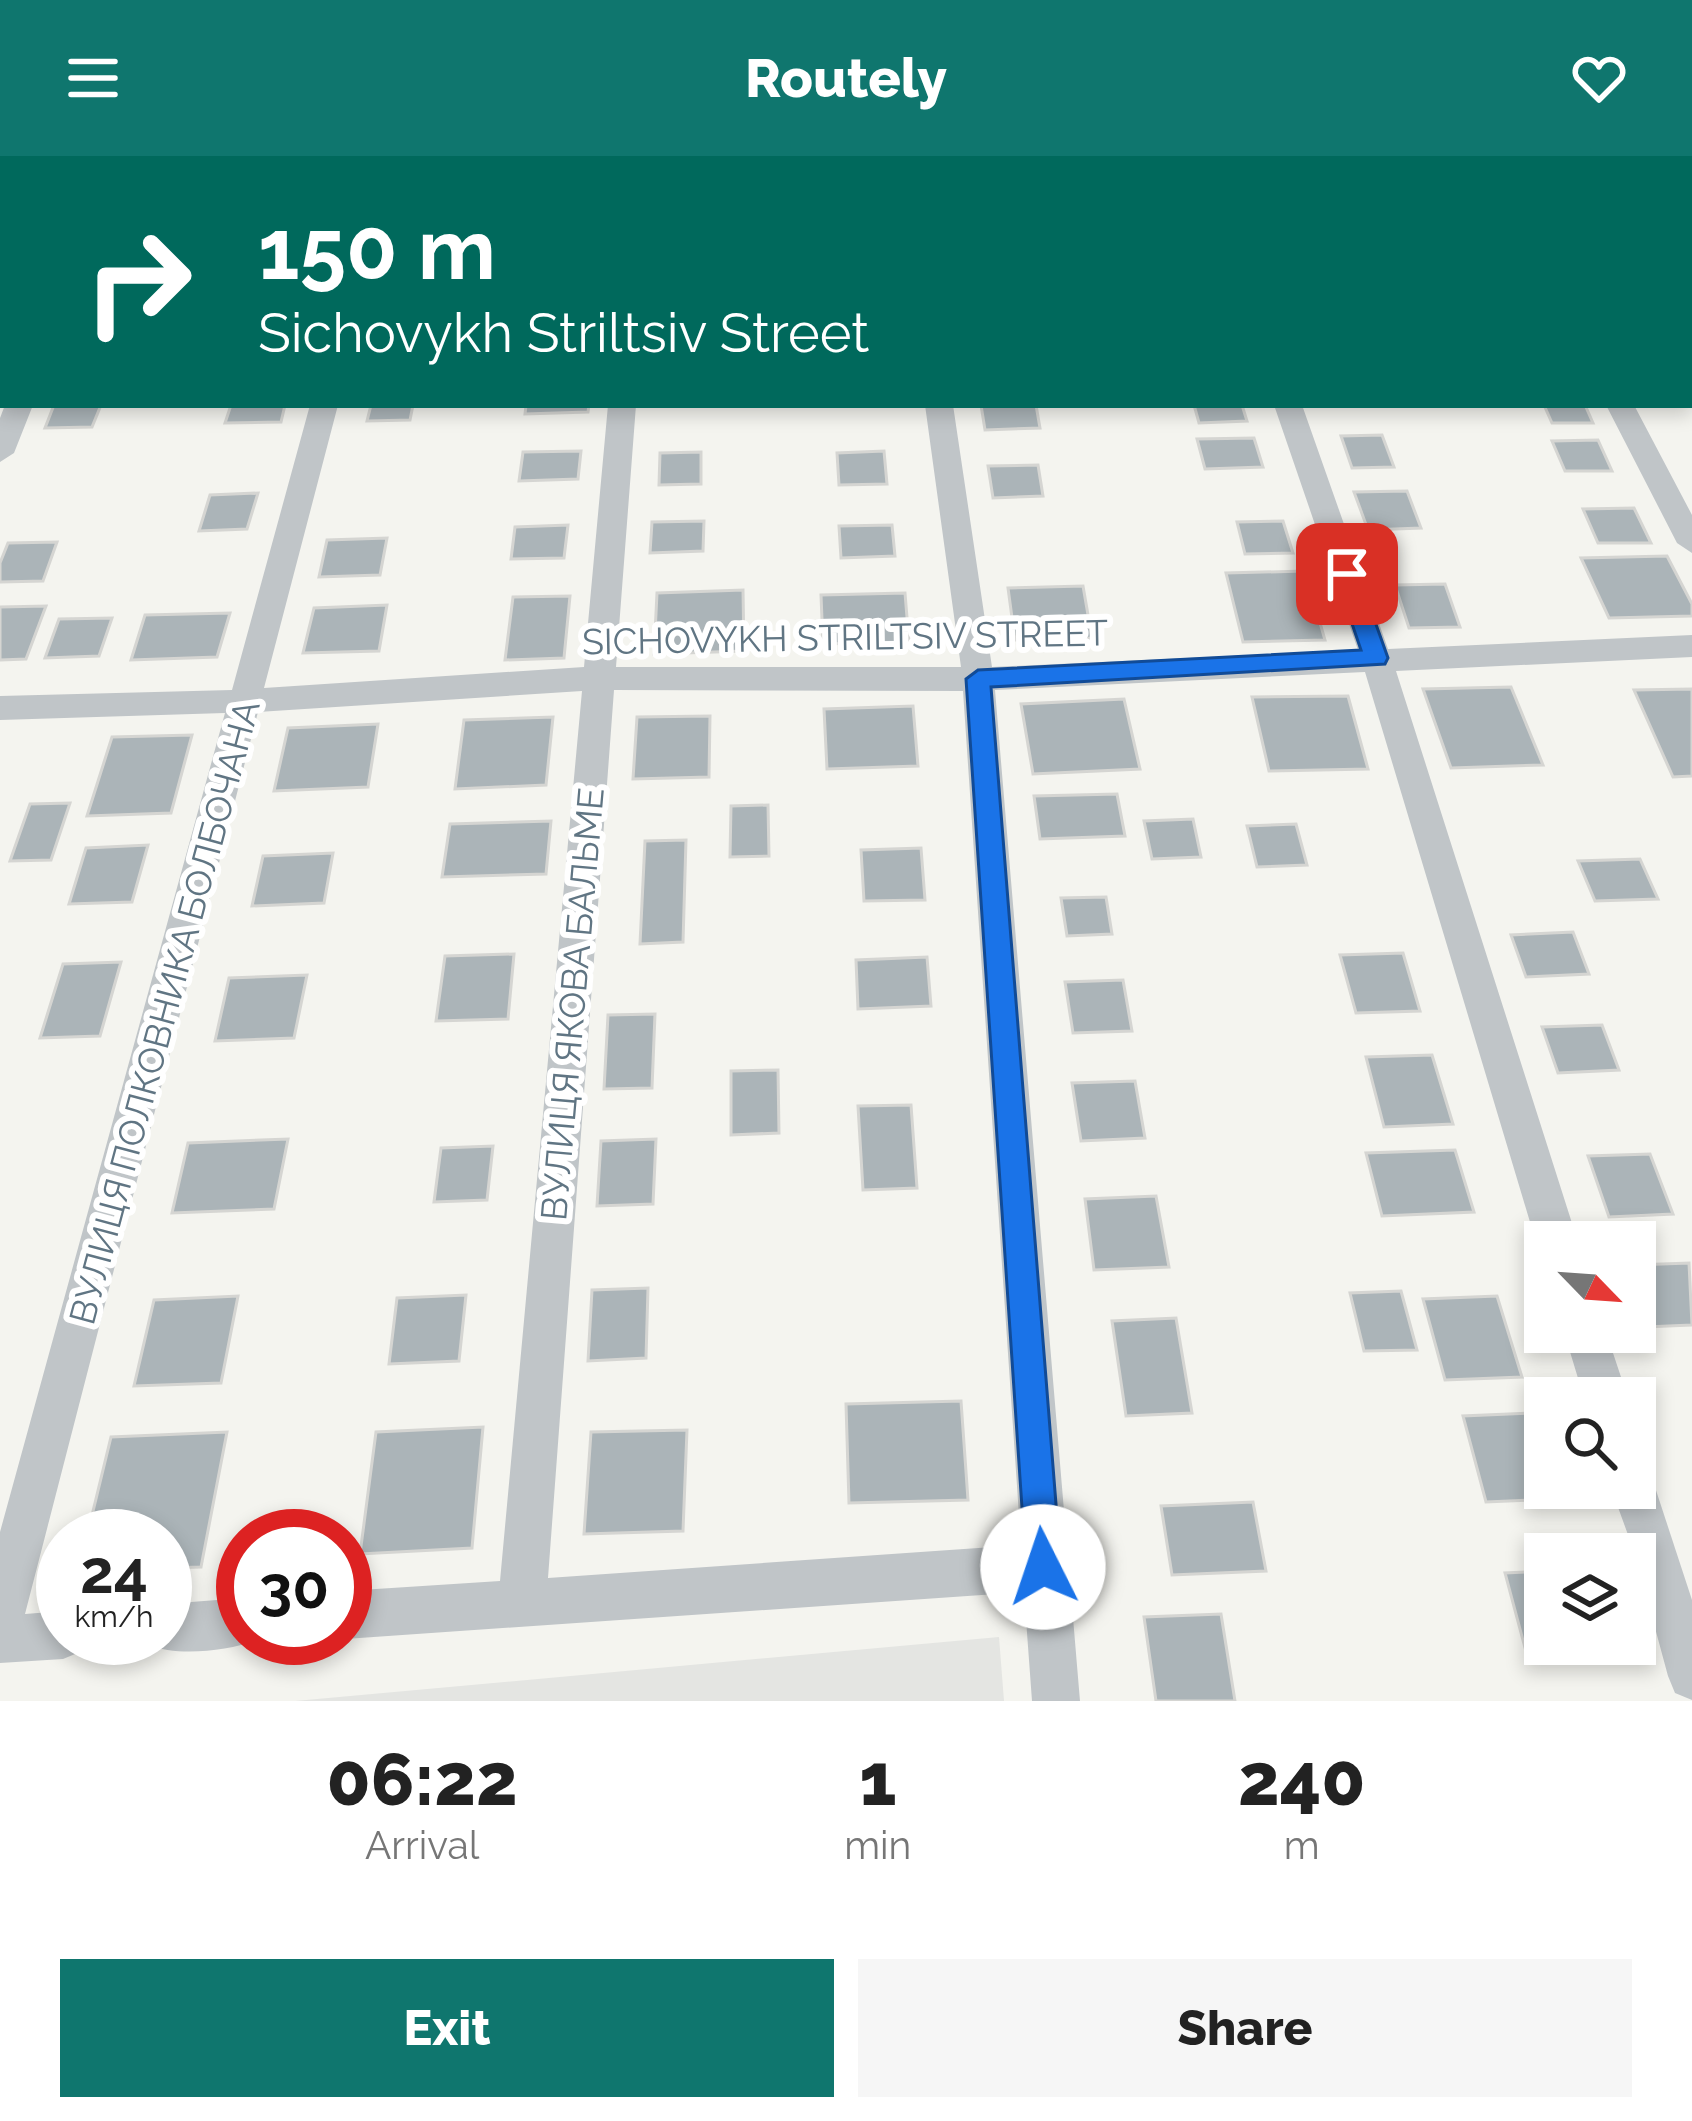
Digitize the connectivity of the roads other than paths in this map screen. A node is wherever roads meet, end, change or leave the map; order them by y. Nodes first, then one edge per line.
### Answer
1 (19, 408) edge
2 (323, 408) edge
3 (622, 408) edge
4 (939, 408) edge
5 (1289, 408) edge
6 (1622, 408) edge
7 (0, 453) edge
8 (1692, 543) edge
9 (1692, 646) edge
10 (1376, 658) junction
11 (599, 678) junction
12 (978, 679) junction
13 (248, 701) junction
14 (0, 708) edge
15 (1550, 1221) edge
16 (1640, 1509) edge
17 (1043, 1567) junction
18 (522, 1603) junction
19 (372, 1613) edge
20 (0, 1618) edge
21 (36, 1637) edge
22 (0, 1639) edge
23 (1692, 1676) edge
24 (1056, 1701) edge

1 - 7 street
2 - 13 street, ВУЛИЦЯ ПОЛКОВНИКА БОЛБОЧАНА
3 - 11 street, ВУЛИЦЯ ЯКОВА БАЛЬМЕ
4 - 12 street
5 - 10 street
6 - 8 street
9 - 10 street, SICHOVYKH STRILTSIV STREET
10 - 12 street, SICHOVYKH STRILTSIV STREET
10 - 15 street
11 - 12 street, SICHOVYKH STRILTSIV STREET
11 - 13 street, SICHOVYKH STRILTSIV STREET
11 - 18 street, ВУЛИЦЯ ЯКОВА БАЛЬМЕ
12 - 17 street
13 - 14 street, SICHOVYKH STRILTSIV STREET
13 - 20 street, ВУЛИЦЯ ПОЛКОВНИКА БОЛБОЧАНА
16 - 23 street
17 - 18 street
17 - 24 street
18 - 19 street
21 - 22 street

